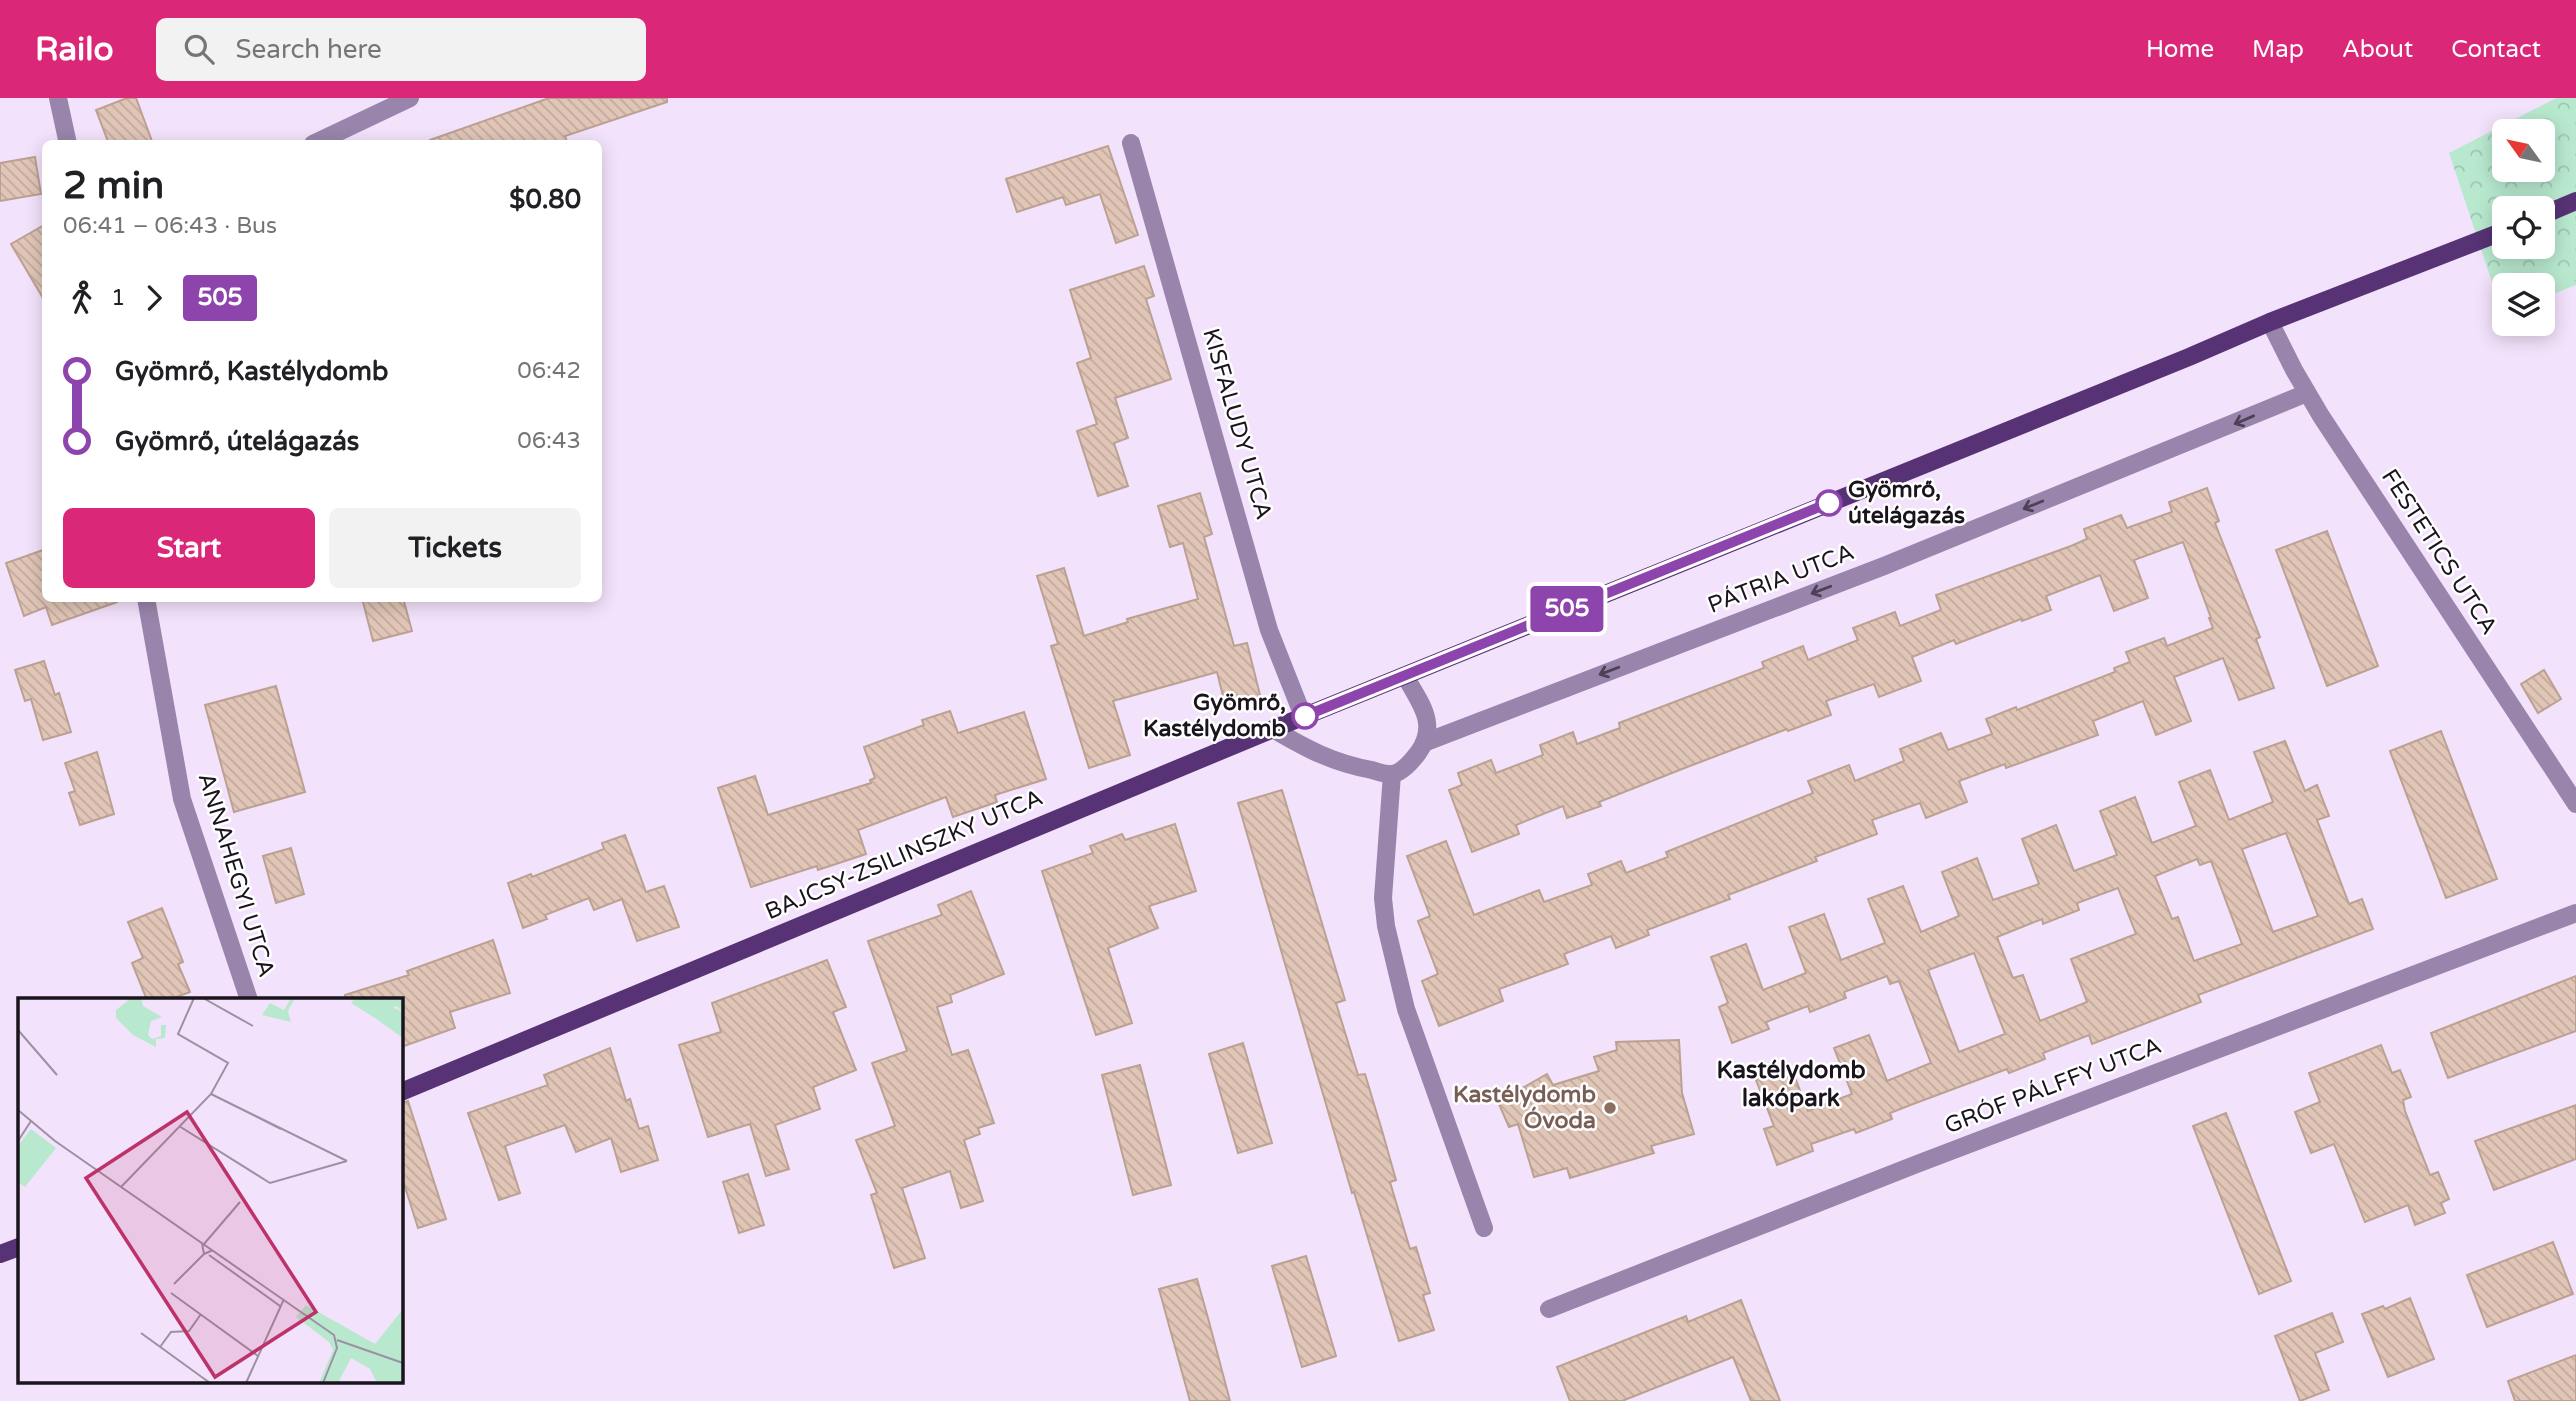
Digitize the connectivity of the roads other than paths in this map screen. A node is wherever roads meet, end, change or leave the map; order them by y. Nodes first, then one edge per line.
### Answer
1 (58, 98) edge
2 (410, 98) edge
3 (67, 140) edge
4 (321, 140) edge
5 (1131, 143) dead end
6 (2576, 201) edge
7 (2555, 210) edge
8 (2492, 236) edge
9 (2270, 322) junction
10 (2306, 393) junction
11 (147, 602) edge
12 (1405, 676) junction
13 (1303, 716) junction
14 (1273, 729) junction
15 (1426, 742) junction
16 (1392, 774) junction
17 (2576, 804) edge
18 (2576, 914) edge
19 (248, 998) edge
20 (402, 1092) edge
21 (1484, 1228) dead end
22 (18, 1247) edge
23 (0, 1254) edge
24 (1549, 1309) dead end

1 - 3 street
2 - 4 street
5 - 13 street, KISFALUDY UTCA
6 - 7 main road
8 - 9 main road, BAJCSY-ZSILINSZKY UTCA
9 - 10 street, FESTETICS UTCA
9 - 12 main road, BAJCSY-ZSILINSZKY UTCA
10 -> 15 street, PÁTRIA UTCA
10 - 17 street, FESTETICS UTCA
11 - 19 street, ANNAHEGYI UTCA
12 - 13 main road, BAJCSY-ZSILINSZKY UTCA
12 - 15 street
13 - 14 main road, BAJCSY-ZSILINSZKY UTCA
14 - 16 street
14 - 20 main road, BAJCSY-ZSILINSZKY UTCA
15 - 16 street
16 - 21 street
18 - 24 street, GRÓF PÁLFFY UTCA
22 - 23 main road

